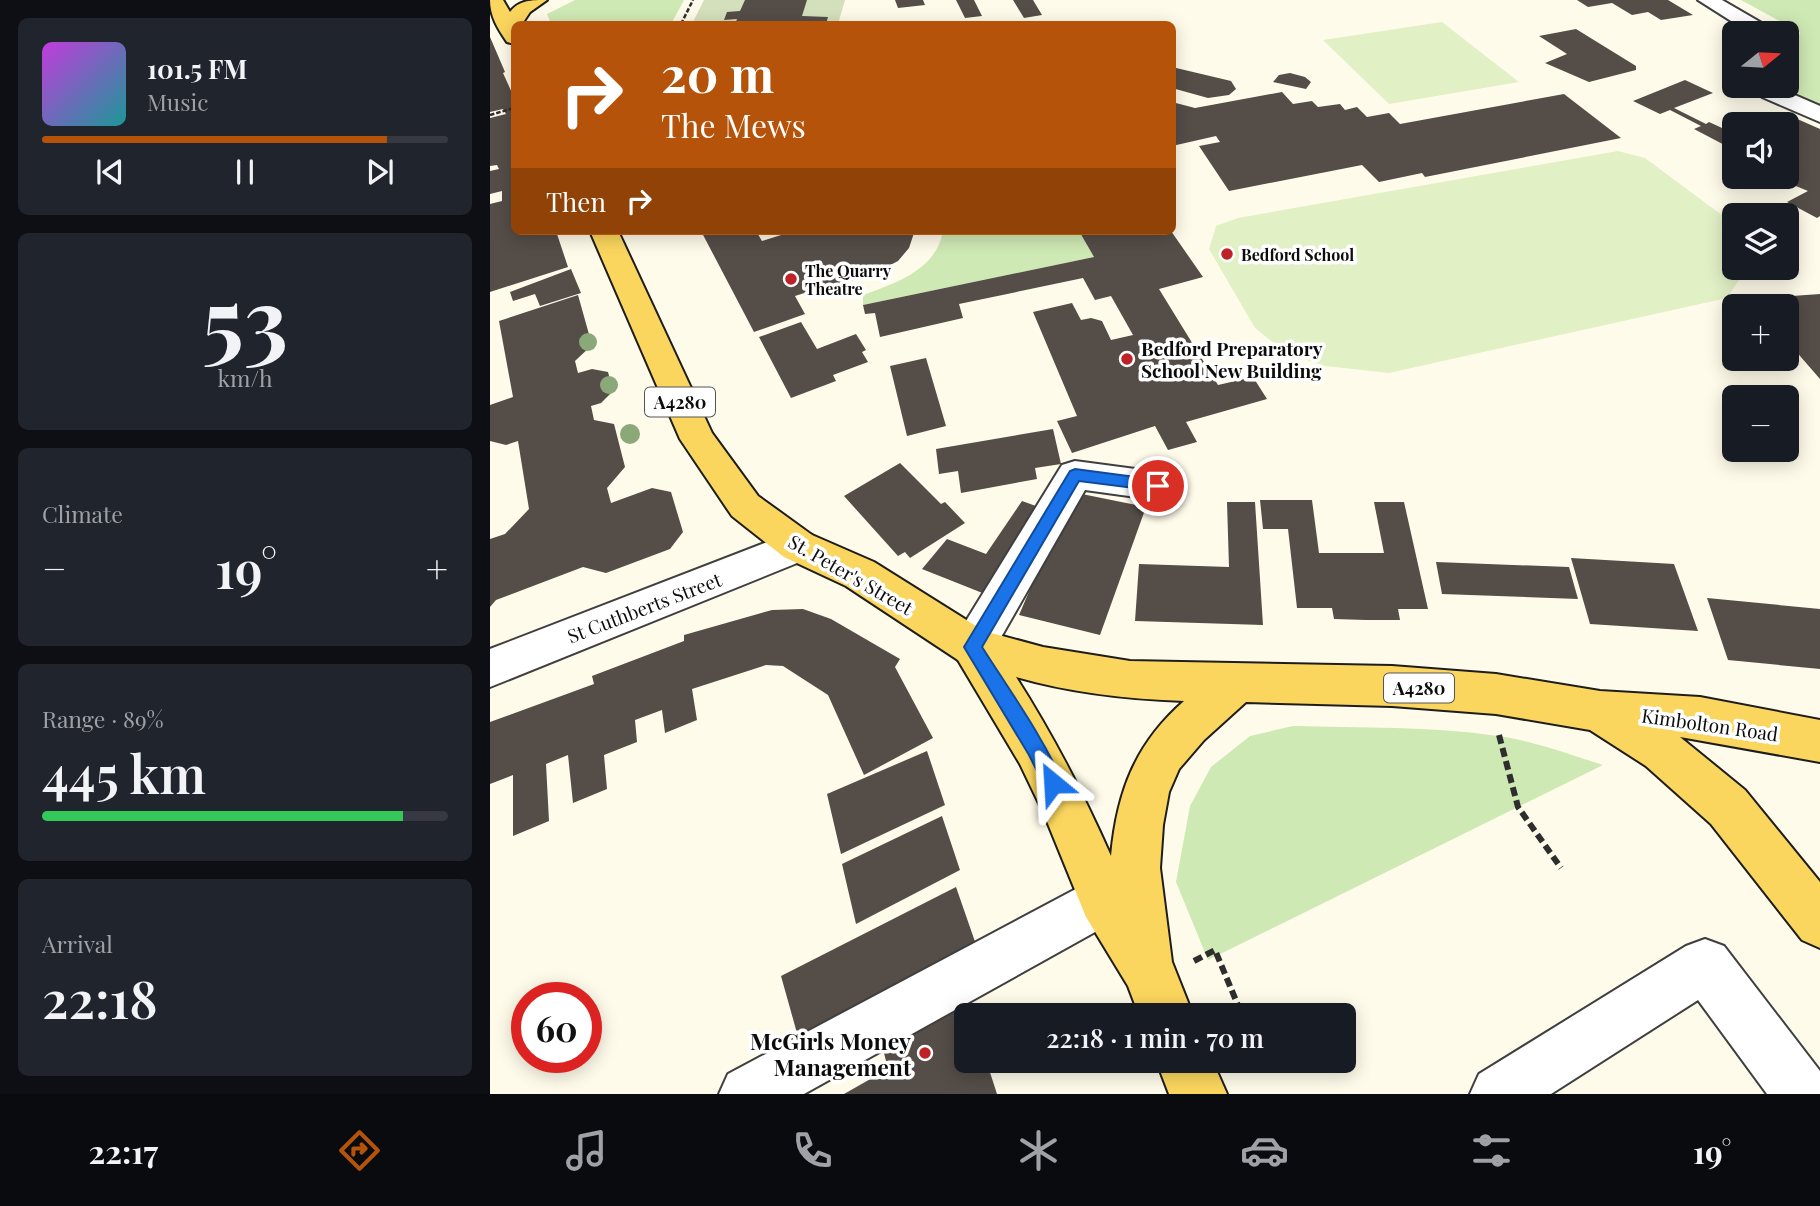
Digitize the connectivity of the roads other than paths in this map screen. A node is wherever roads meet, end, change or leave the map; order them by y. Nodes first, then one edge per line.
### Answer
1 (537, 0) edge
2 (1708, 0) edge
3 (494, 4) edge
4 (517, 21) edge
5 (1744, 21) edge
6 (511, 31) edge
7 (1783, 98) edge
8 (1820, 115) edge
9 (606, 235) edge
10 (1158, 486) dead end
11 (798, 547) junction
12 (973, 647) junction
13 (490, 668) edge
14 (1237, 683) junction
15 (1599, 710) junction
16 (1820, 741) edge
17 (1104, 900) junction
18 (1820, 922) edge
19 (1170, 983) edge
20 (1189, 1073) edge
21 (748, 1094) edge
22 (1198, 1094) edge
23 (1499, 1094) edge
24 (1802, 1094) edge

1 - 4 main road
2 - 5 street
3 - 6 main road
7 - 8 street
9 - 11 main road, St. Peter's Street / A4280
10 - 12 street
11 - 12 main road, St. Peter's Street / A4280
11 - 13 street, St Cuthberts Street
12 - 14 main road, A4280
12 - 17 main road, A4280
14 - 15 main road, A4280
14 - 19 main road
15 - 16 main road, Kimbolton Road
15 - 18 main road, A4280
17 - 19 main road, A4280
17 - 21 street
20 - 22 main road
23 - 24 street

